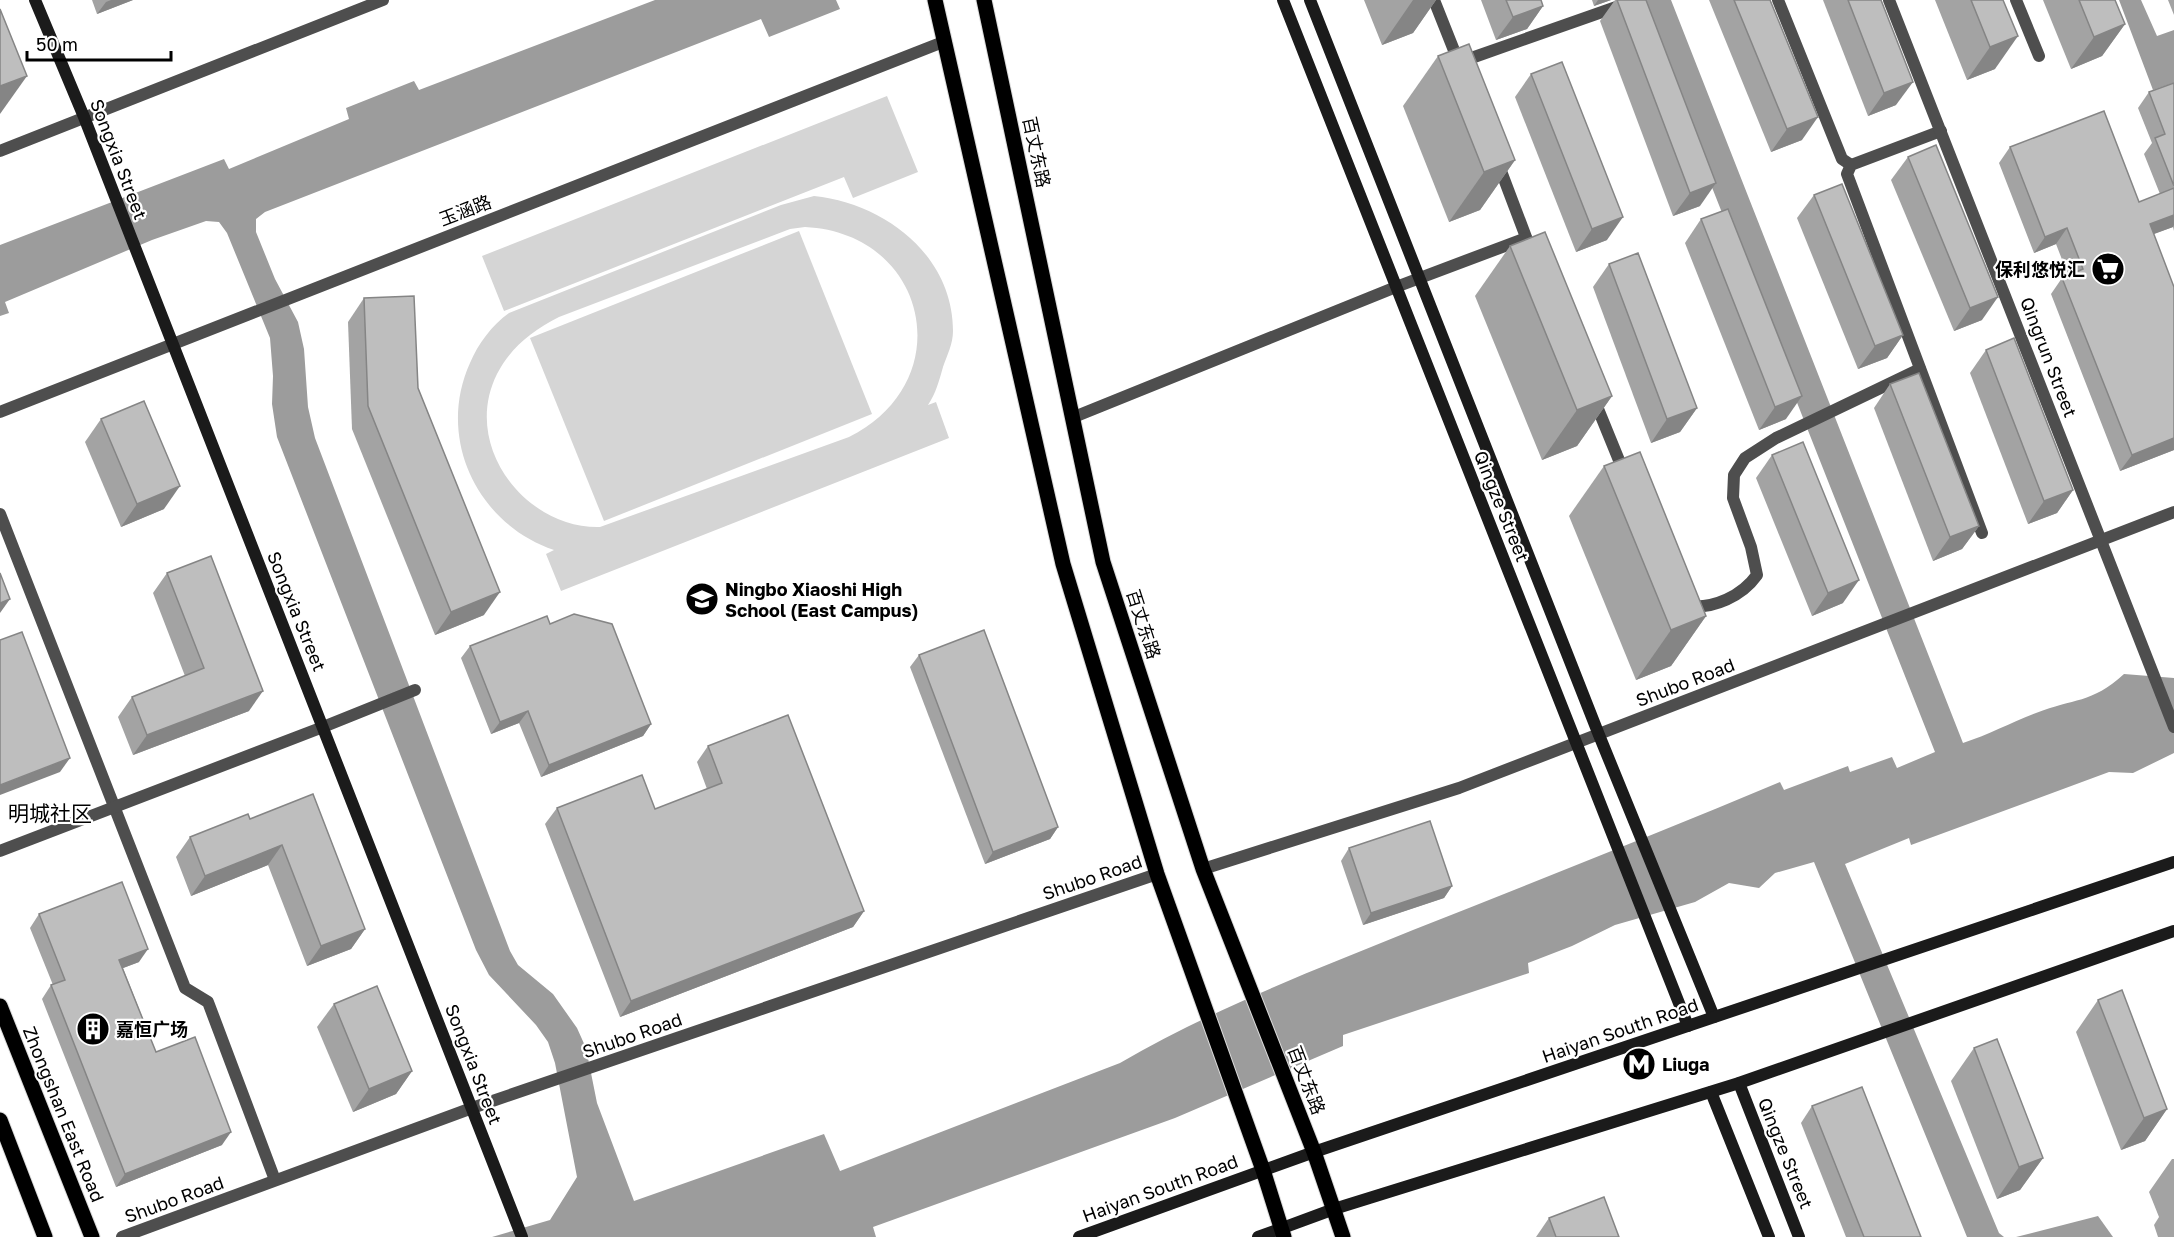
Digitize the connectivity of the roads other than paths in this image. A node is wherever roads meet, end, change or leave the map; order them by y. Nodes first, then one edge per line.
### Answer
1 (35, 0) edge
2 (383, 0) edge
3 (935, 0) edge
4 (984, 0) edge
5 (1283, 0) edge
6 (1310, 0) edge
7 (1434, 0) edge
8 (1636, 0) edge
9 (1778, 0) edge
10 (1889, 0) edge
11 (2016, 0) edge
12 (943, 42) junction
13 (2038, 56) dead end
14 (84, 117) junction
15 (1941, 131) junction
16 (1492, 150) edge
17 (0, 151) edge
18 (1851, 165) junction
19 (1526, 238) junction
20 (1537, 264) edge
21 (1420, 278) junction
22 (1396, 287) junction
23 (171, 344) junction
24 (1920, 369) junction
25 (1591, 392) edge
26 (0, 412) edge
27 (1074, 417) junction
28 (1632, 490) edge
29 (2174, 512) edge
30 (0, 514) edge
31 (1982, 533) dead end
32 (2102, 542) junction
33 (1680, 597) edge
34 (416, 690) dead end
35 (323, 727) junction
36 (2174, 727) edge
37 (1599, 735) junction
38 (1576, 743) junction
39 (115, 807) junction
40 (0, 851) edge
41 (2174, 862) edge
42 (1203, 869) junction
43 (1157, 874) junction
44 (2174, 931) edge
45 (0, 1006) edge
46 (1714, 1017) junction
47 (1688, 1026) junction
48 (1738, 1083) junction
49 (1710, 1092) junction
50 (472, 1108) junction
51 (0, 1120) edge
52 (1314, 1152) junction
53 (1263, 1170) junction
54 (276, 1180) junction
55 (1334, 1209) junction
56 (1283, 1233) edge
57 (45, 1237) edge
58 (92, 1237) edge
59 (122, 1237) edge
60 (522, 1237) edge
61 (1079, 1237) edge
62 (1258, 1237) edge
63 (1343, 1237) edge
64 (1769, 1237) edge
65 (1799, 1237) edge

1 - 14 street, Songxia Street
2 - 14 street
3 - 12 main road
4 - 27 main road, 百丈东路
5 - 22 street, Qingze Street
6 - 21 street, Qingze Street
7 - 8 street
9 - 18 street
10 - 15 street, Qingrun Street
11 - 13 street
12 - 23 street, 玉涵路
12 - 43 main road
14 - 17 street
14 - 23 street, Songxia Street
15 - 18 street
15 - 32 street, Qingrun Street
16 - 19 street
18 - 24 street
19 - 20 street
19 - 21 street
21 - 22 street
21 - 37 street, Qingze Street
22 - 27 street
22 - 38 street, Qingze Street
23 - 26 street, 玉涵路
23 - 35 street, Songxia Street
24 - 31 street
24 - 33 street
25 - 28 street
27 - 42 main road, 百丈东路
29 - 32 street, Shubo Road
30 - 39 street
32 - 36 street, Qingrun Street
32 - 37 street, Shubo Road
34 - 35 street
35 - 39 street
35 - 50 street, Songxia Street
37 - 38 street, Shubo Road
37 - 46 street, Qingze Street
38 - 42 street, Shubo Road
38 - 47 street, Qingze Street
39 - 40 street
39 - 54 street
41 - 46 street, Haiyan South Road
42 - 52 main road, 百丈东路
43 - 50 street, Shubo Road
43 - 53 main road
44 - 48 street
45 - 58 main road, Zhongshan East Road
46 - 47 street, Haiyan South Road
47 - 52 street, Haiyan South Road
48 - 49 street
48 - 65 street, Qingze Street
49 - 55 street
49 - 64 street
50 - 54 street, Shubo Road
50 - 60 street, Songxia Street
51 - 57 main road
52 - 53 street, Haiyan South Road
52 - 55 main road, 百丈东路
53 - 56 main road
53 - 61 street, Haiyan South Road
54 - 59 street, Shubo Road
55 - 56 street
55 - 63 main road, 百丈东路
56 - 62 street

